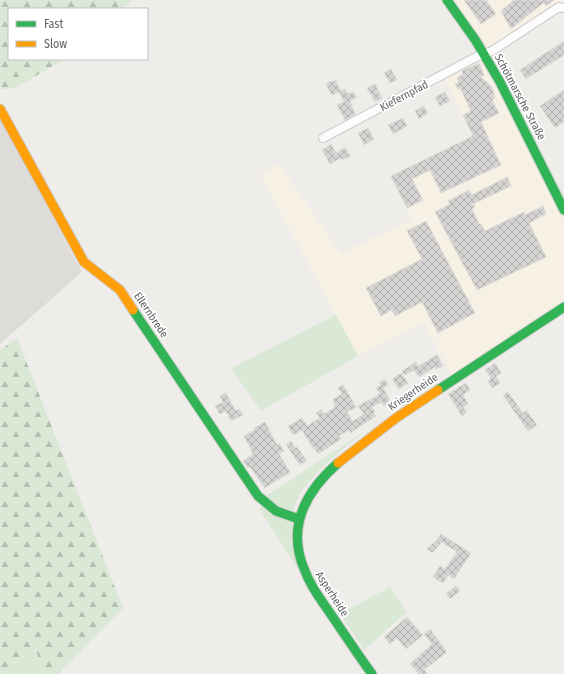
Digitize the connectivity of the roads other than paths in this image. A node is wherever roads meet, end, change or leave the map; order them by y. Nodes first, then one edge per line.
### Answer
1 (447, 0) edge
2 (564, 8) edge
3 (484, 55) junction
4 (0, 109) edge
5 (324, 138) dead end
6 (564, 210) edge
7 (564, 307) edge
8 (299, 518) junction
9 (372, 674) edge

1 - 3 street, Schötmarsche Straße
2 - 3 street, Kiefernpfad
3 - 5 street, Kiefernpfad
3 - 6 street, Schötmarsche Straße
4 - 8 street, Ellernbrede
7 - 8 street, Kriegerheide
8 - 9 street, Asperheide

